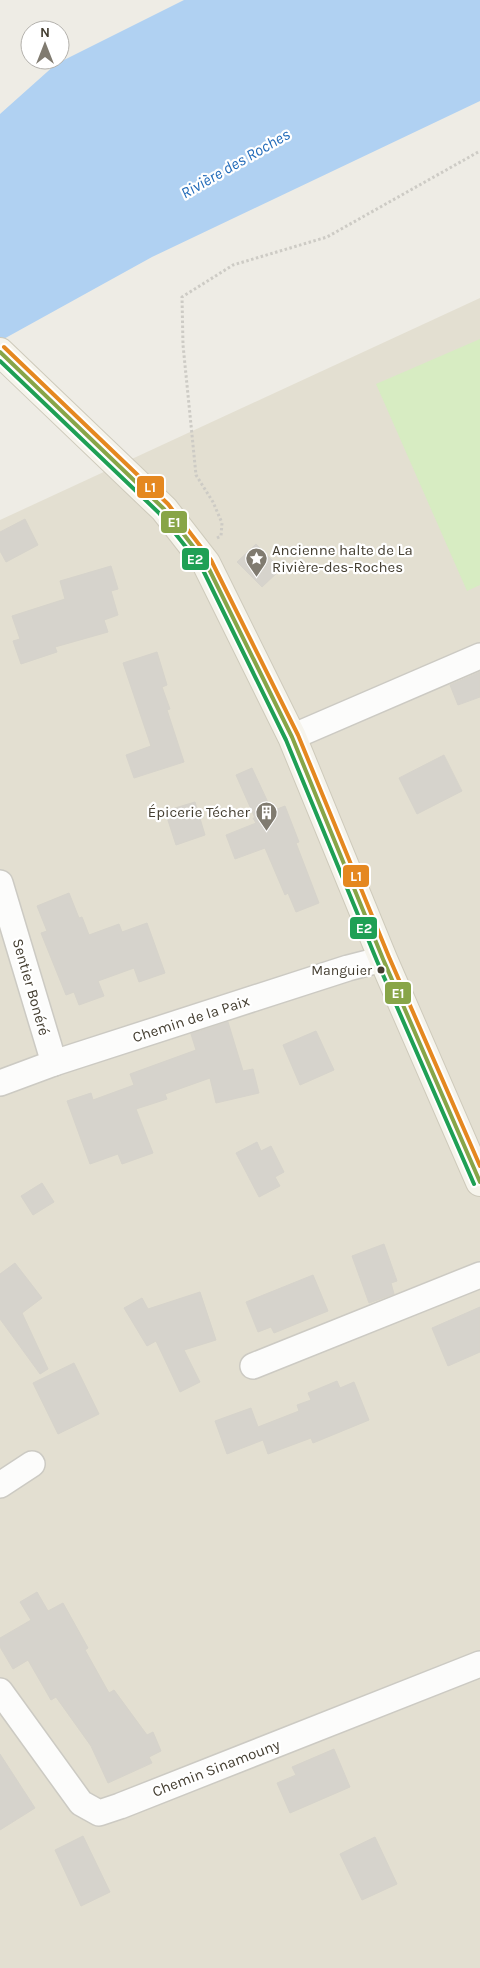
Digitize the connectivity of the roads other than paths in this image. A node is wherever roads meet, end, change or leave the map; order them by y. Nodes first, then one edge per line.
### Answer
1 (7, 358) edge
2 (480, 656) edge
3 (292, 737) junction
4 (0, 883) edge
5 (383, 959) junction
6 (54, 1063) junction
7 (0, 1083) edge
8 (480, 1182) edge
9 (480, 1275) edge
10 (253, 1366) dead end
11 (32, 1464) dead end
12 (0, 1485) edge
13 (480, 1664) edge
14 (0, 1691) edge

1 - 3 main road
2 - 3 street
3 - 5 main road
4 - 6 street, Sentier Bonéré
5 - 6 street, Chemin de la Paix
5 - 8 main road
6 - 7 street, Chemin de la Paix
9 - 10 street
11 - 12 street
13 - 14 street, Chemin Sinamouny

